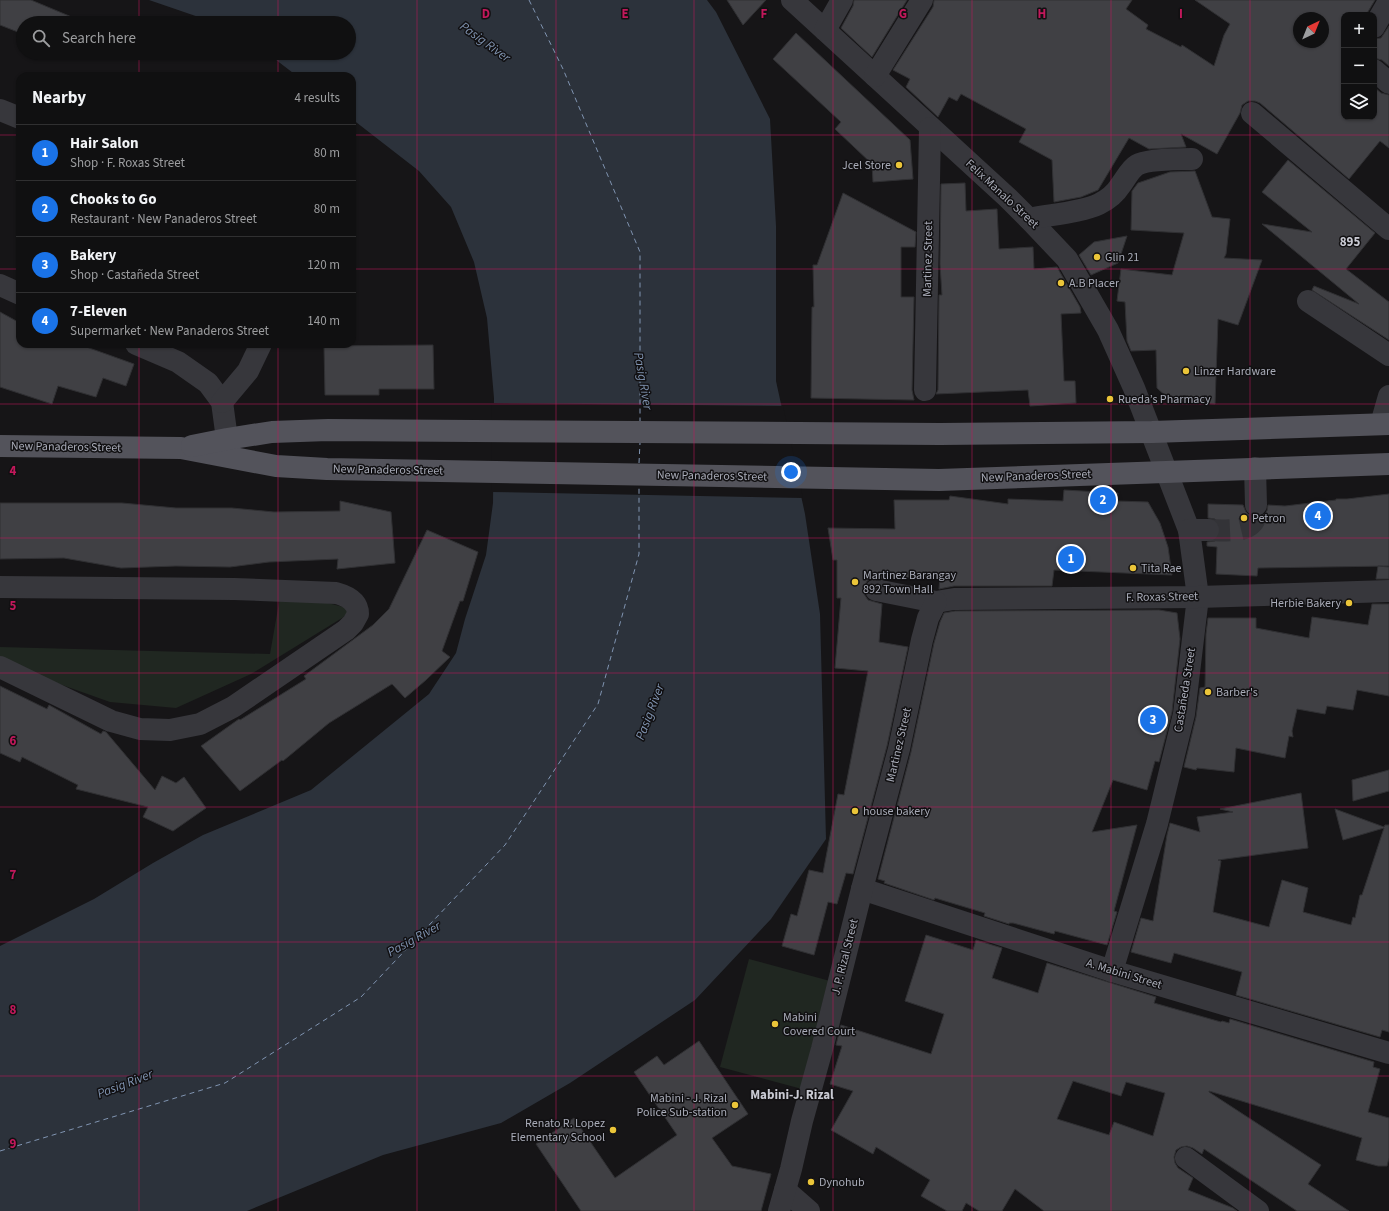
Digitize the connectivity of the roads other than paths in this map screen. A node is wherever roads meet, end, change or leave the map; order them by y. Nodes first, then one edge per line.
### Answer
1 (792, 0) edge
2 (842, 0) edge
3 (922, 0) edge
4 (1389, 1) edge
5 (1377, 22) edge
6 (825, 30) junction
7 (1377, 73) edge
8 (875, 76) junction
9 (1389, 83) edge
10 (0, 110) edge
11 (1252, 113) dead end
12 (16, 116) edge
13 (930, 128) junction
14 (1192, 159) dead end
15 (1029, 219) junction
16 (1389, 229) edge
17 (0, 285) edge
18 (16, 292) edge
19 (1308, 301) dead end
20 (145, 348) edge
21 (259, 348) edge
22 (1389, 355) edge
23 (926, 390) dead end
24 (1389, 396) edge
25 (222, 402) junction
26 (1385, 424) edge
27 (1152, 432) junction
28 (227, 438) junction
29 (0, 446) edge
30 (181, 448) junction
31 (1389, 464) edge
32 (1255, 468) junction
33 (1167, 471) junction
34 (1256, 505) tunnel mouth
35 (0, 588) edge
36 (876, 590) dead end
37 (1389, 591) edge
38 (1198, 597) junction
39 (936, 602) junction
40 (0, 667) edge
41 (862, 889) junction
42 (1112, 971) junction
43 (1389, 1053) edge
44 (1186, 1158) dead end
45 (785, 1190) junction
46 (779, 1211) edge
47 (809, 1211) edge
48 (1258, 1211) edge

1 - 6 street, Felix Manalo Street
2 - 6 street
3 - 8 street
4 - 5 street
6 - 8 street, Felix Manalo Street
7 - 9 street
8 - 13 street, Felix Manalo Street
10 - 12 street
11 - 16 street
13 - 15 street, Felix Manalo Street
13 - 23 street, Martinez Street
14 - 15 street
15 - 27 street, Felix Manalo Street
17 - 18 street
19 - 22 street
20 - 25 street
21 - 25 street
24 - 26 street
25 - 28 street
26 - 27 main road, New Panaderos Street
27 - 28 main road, New Panaderos Street
27 - 33 street, Castañeda Street
28 - 30 main road, New Panaderos Street
29 - 30 main road, New Panaderos Street
30 - 33 main road, New Panaderos Street
31 - 32 main road, New Panaderos Street
32 - 33 main road, New Panaderos Street
32 - 34 street
33 - 38 street, Castañeda Street
35 - 40 street
36 - 39 street
37 - 38 street, F. Roxas Street
38 - 39 street, F. Roxas Street
38 - 42 street, Castañeda Street
39 - 41 street, Martinez Street
41 - 42 street, A. Mabini Street
41 - 45 street, J. P. Rizal Street
42 - 43 street, A. Mabini Street
44 - 48 street
45 - 46 street, J. P. Rizal Street
45 - 47 street

